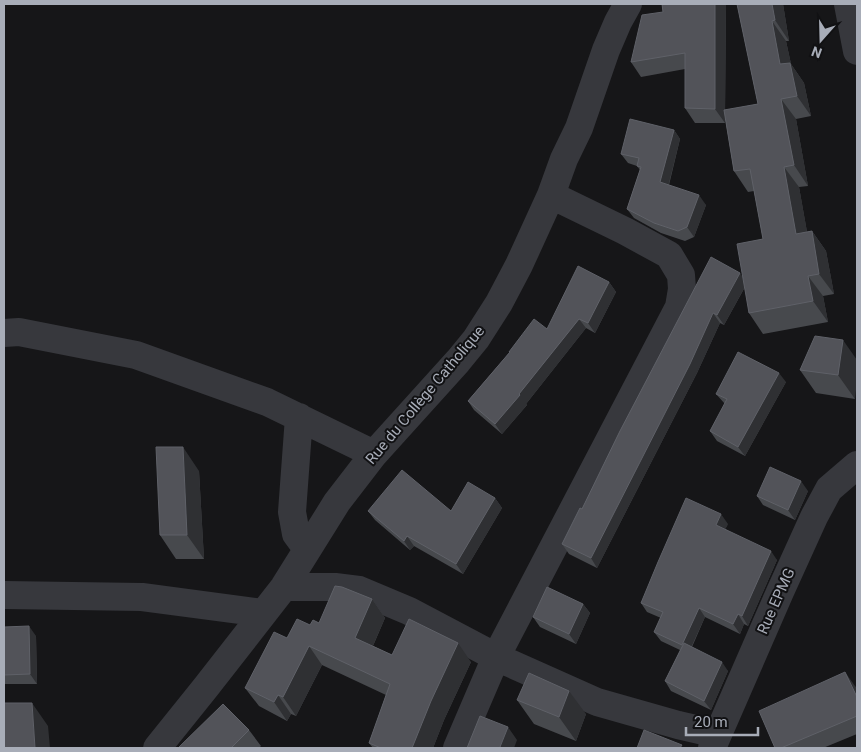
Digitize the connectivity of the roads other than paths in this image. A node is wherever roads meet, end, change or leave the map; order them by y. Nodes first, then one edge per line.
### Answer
1 (628, 4) edge
2 (848, 4) edge
3 (857, 51) edge
4 (551, 195) junction
5 (4, 333) edge
6 (299, 417) junction
7 (374, 454) junction
8 (857, 465) edge
9 (307, 549) junction
10 (284, 587) junction
11 (4, 595) edge
12 (263, 613) junction
13 (496, 657) junction
14 (715, 741) edge
15 (156, 748) edge
16 (457, 748) edge

1 - 4 street, Rue du Collège Catholique
2 - 3 street
4 - 7 street, Rue du Collège Catholique
4 - 13 street
5 - 6 street
6 - 7 street
6 - 9 street
7 - 9 street, Rue du Collège Catholique
8 - 14 street, Rue EPMG
9 - 10 street, Rue du Collège Catholique
10 - 12 street, Rue du Collège Catholique
10 - 13 street
11 - 12 street
12 - 15 street, Rue du Collège Catholique
13 - 14 street
13 - 16 street

